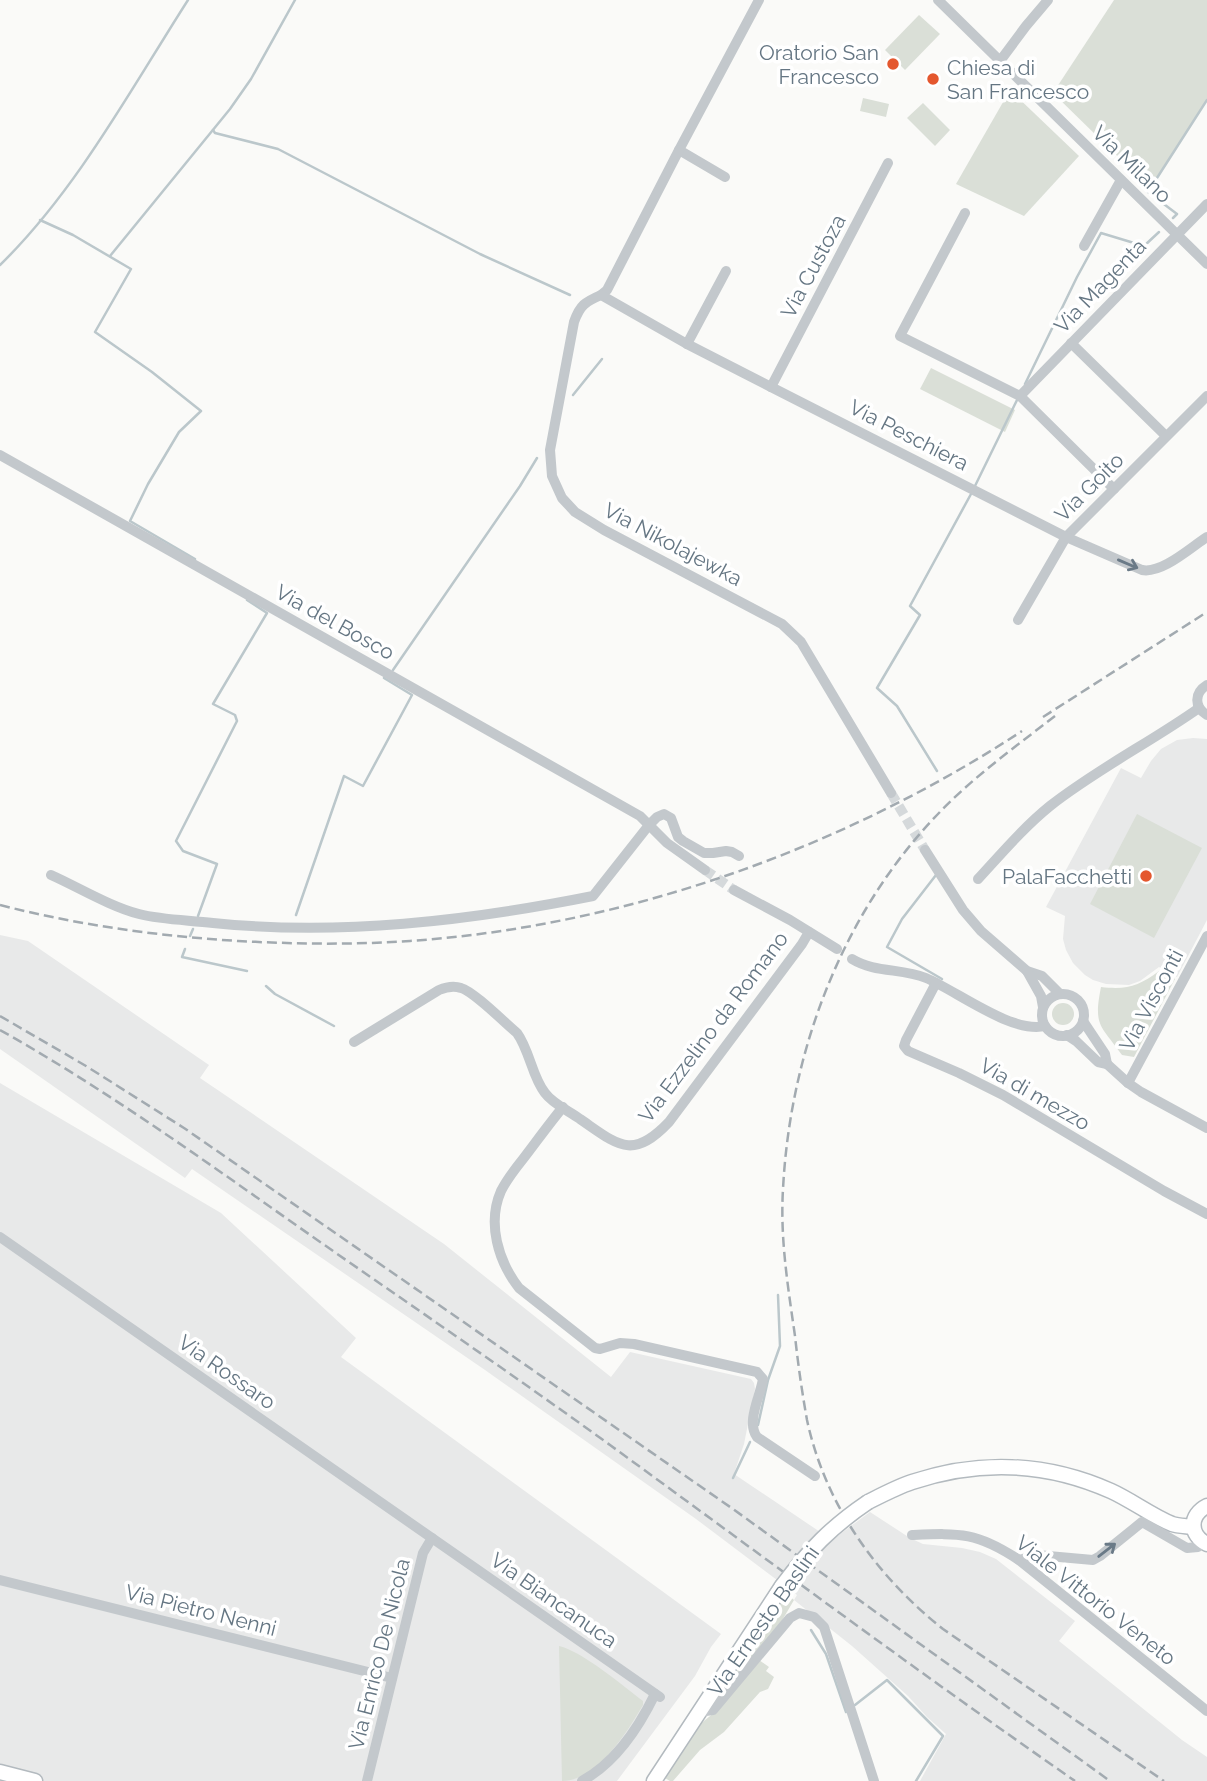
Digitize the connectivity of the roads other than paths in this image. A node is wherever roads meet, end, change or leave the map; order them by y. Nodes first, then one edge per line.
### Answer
1 (758, 0) edge
2 (938, 0) edge
3 (1048, 0) edge
4 (1000, 61) junction
5 (678, 150) junction
6 (888, 163) dead end
7 (725, 177) dead end
8 (1121, 180) junction
9 (1207, 204) edge
10 (965, 213) dead end
11 (1177, 235) junction
12 (1084, 246) dead end
13 (1207, 264) edge
14 (726, 271) dead end
15 (598, 296) junction
16 (1071, 343) junction
17 (687, 345) junction
18 (771, 387) junction
19 (1020, 396) junction
20 (1207, 396) edge
21 (1166, 436) junction
22 (0, 455) edge
23 (1114, 489) junction
24 (1066, 537) junction
25 (1207, 537) edge
26 (1018, 620) dead end
27 (1207, 685) edge
28 (1203, 711) edge
29 (891, 793) tunnel mouth
30 (649, 825) junction
31 (925, 850) tunnel mouth
32 (739, 856) dead end
33 (705, 870) tunnel mouth
34 (51, 875) dead end
35 (978, 879) dead end
36 (734, 890) tunnel mouth
37 (809, 932) junction
38 (1207, 936) edge
39 (836, 949) dead end
40 (852, 959) dead end
41 (1027, 971) junction
42 (936, 983) junction
43 (1060, 994) junction
44 (1042, 1010) junction
45 (1083, 1021) junction
46 (1016, 1022) junction
47 (1045, 1026) junction
48 (1067, 1035) junction
49 (354, 1042) dead end
50 (1107, 1065) junction
51 (1128, 1083) junction
52 (563, 1107) junction
53 (1207, 1128) edge
54 (1207, 1213) edge
55 (0, 1237) edge
56 (815, 1476) dead end
57 (1199, 1516) edge
58 (912, 1535) dead end
59 (432, 1538) junction
60 (1205, 1542) edge
61 (1019, 1560) junction
62 (0, 1580) edge
63 (392, 1678) junction
64 (1207, 1711) edge
65 (698, 1712) junction
66 (0, 1772) edge
67 (654, 1779) edge
68 (35, 1781) edge
69 (367, 1781) edge
70 (582, 1781) edge
71 (874, 1781) edge

1 - 5 street, Via Nikolajewka
2 - 4 street, Via Milano
3 - 4 street
4 - 8 street, Via Milano
5 - 7 street
5 - 15 street, Via Nikolajewka
6 - 18 street, Via Custoza
8 - 11 street, Via Milano
8 - 12 street
9 - 11 street, Via Magenta
10 - 19 street
11 - 13 street, Via Milano
11 - 16 street, Via Magenta
14 - 17 street
15 - 17 street, Via Peschiera
15 - 29 street, Via Nikolajewka
16 - 19 street, Via Magenta
16 - 21 street
17 - 18 street, Via Peschiera
18 - 24 street, Via Peschiera
19 - 23 street
20 - 21 street, Via Goito
21 - 23 street, Via Goito
22 - 30 street, Via del Bosco
23 - 24 street, Via Goito
24 -> 25 street, Via Peschiera
24 - 26 street, Via Goito
27 - 28 street
28 - 35 street
30 - 32 street
30 - 33 street, Via del Bosco
30 - 34 street
31 - 41 street
36 - 37 street
37 - 39 street
37 - 52 street, Via Ezzelino da Romano
38 - 51 street, Via Visconti
40 - 42 street
41 - 43 street
41 - 44 street
42 - 46 street
42 - 54 street, Via di mezzo
43 - 44 street
43 - 45 street
44 - 46 street
44 - 47 street
45 - 48 street
45 - 50 street
46 - 47 street
47 - 48 street
48 - 50 street
49 - 52 street, Via Ezzelino da Romano
50 - 51 street
51 - 53 street
52 - 56 street
55 - 59 street, Via Rossaro
57 - 60 main road, Via Ernesto Baslini
57 - 65 main road, Via Ernesto Baslini, bridge
58 - 61 street, Viale Vittorio Veneto
59 - 63 street, Via Enrico De Nicola
59 - 70 street, Via Biancanuca
61 -> 60 street
61 - 64 street, Viale Vittorio Veneto
62 - 63 street, Via Pietro Nenni
63 - 69 street, Via Enrico De Nicola
65 - 67 main road, Via Ernesto Baslini
65 - 71 street
66 - 68 main road

